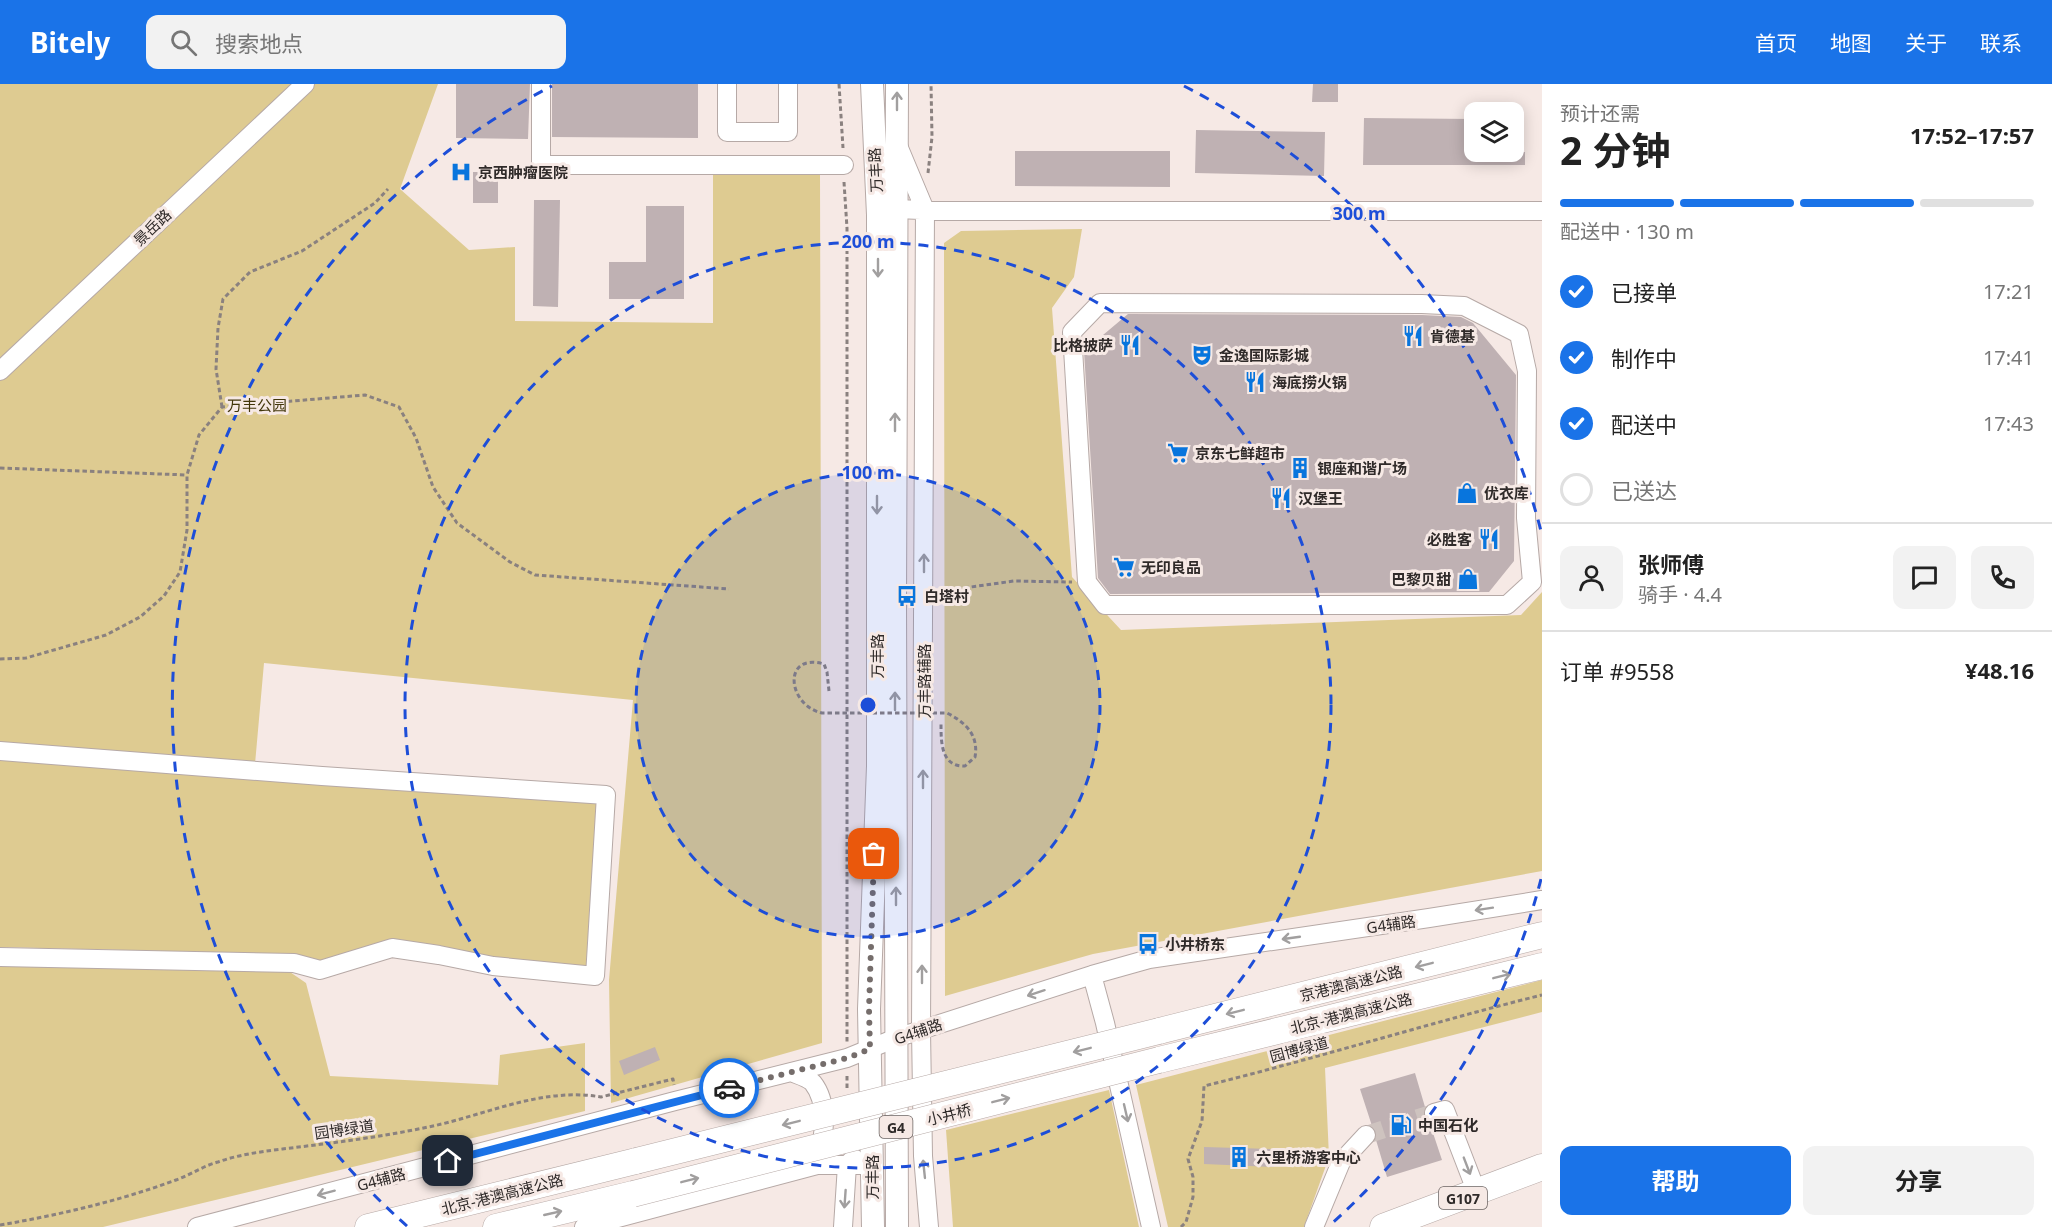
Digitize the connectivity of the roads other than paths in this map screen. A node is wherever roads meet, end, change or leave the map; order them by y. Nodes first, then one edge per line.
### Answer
1 (305, 84) edge
2 (541, 84) edge
3 (727, 84) edge
4 (788, 84) edge
5 (872, 84) edge
6 (897, 84) edge
7 (896, 140) junction
8 (844, 165) road end
9 (896, 209) junction
10 (925, 210) junction
11 (1542, 211) edge
12 (0, 371) edge
13 (1534, 518) edge
14 (0, 751) edge
15 (1542, 900) edge
16 (1542, 936) edge
17 (0, 957) edge
18 (1542, 966) edge
19 (1092, 975) junction
20 (921, 1030) junction
21 (1159, 1031) joint
22 (896, 1038) junction
23 (870, 1049) junction
24 (1160, 1060) joint
25 (791, 1072) junction
26 (1434, 1113) dead end
27 (1366, 1135) tunnel mouth
28 (872, 1139) junction
29 (636, 1161) joint
30 (872, 1164) junction
31 (817, 1165) junction
32 (848, 1165) junction
33 (1542, 1167) edge
34 (1477, 1193) junction
35 (633, 1194) joint
36 (197, 1227) edge
37 (368, 1227) edge
38 (496, 1227) edge
39 (584, 1227) edge
40 (843, 1227) edge
41 (873, 1227) edge
42 (897, 1227) edge
43 (929, 1227) edge
44 (1151, 1227) edge
45 (1314, 1227) edge
46 (1383, 1227) edge

1 - 12 street, 景岳路
2 - 8 street
3 - 4 street
5 -> 23 main road, 万丰路
7 -> 6 main road, 万丰路
7 - 9 main road, 万丰路
7 - 10 street, 万丰路辅路
9 - 10 street
22 -> 9 main road, 万丰路
10 - 11 street
20 -> 10 street, 万丰路辅路
13 - 13 street
14 - 17 street
15 -> 19 street, G4辅路
16 -> 21 highway, 京港澳高速公路 / G4
24 -> 18 highway, 北京-港澳高速公路 / G4
19 -> 20 street, G4辅路
19 -> 44 street
20 - 22 street, G4辅路
43 -> 20 street, 万丰路辅路
21 -> 29 highway, 小井桥 / G4, bridge
22 - 23 street, G4辅路
22 - 42 main road, 万丰路
23 - 25 street, G4辅路
23 - 28 main road, 万丰路
35 -> 24 highway, 小井桥 / G4, bridge
25 - 31 street
25 -> 36 street, G4辅路
26 -> 34 street
27 - 45 street
28 - 30 main road, 万丰路
28 - 32 street
29 - 37 highway, 北京-港澳高速公路 / G4
30 - 32 street
30 - 41 main road, 万丰路
31 - 32 street
31 - 39 street
32 -> 40 street
33 - 34 highway, G107
34 - 46 highway, G107
38 -> 35 highway, 北京-港澳高速公路 / G4

